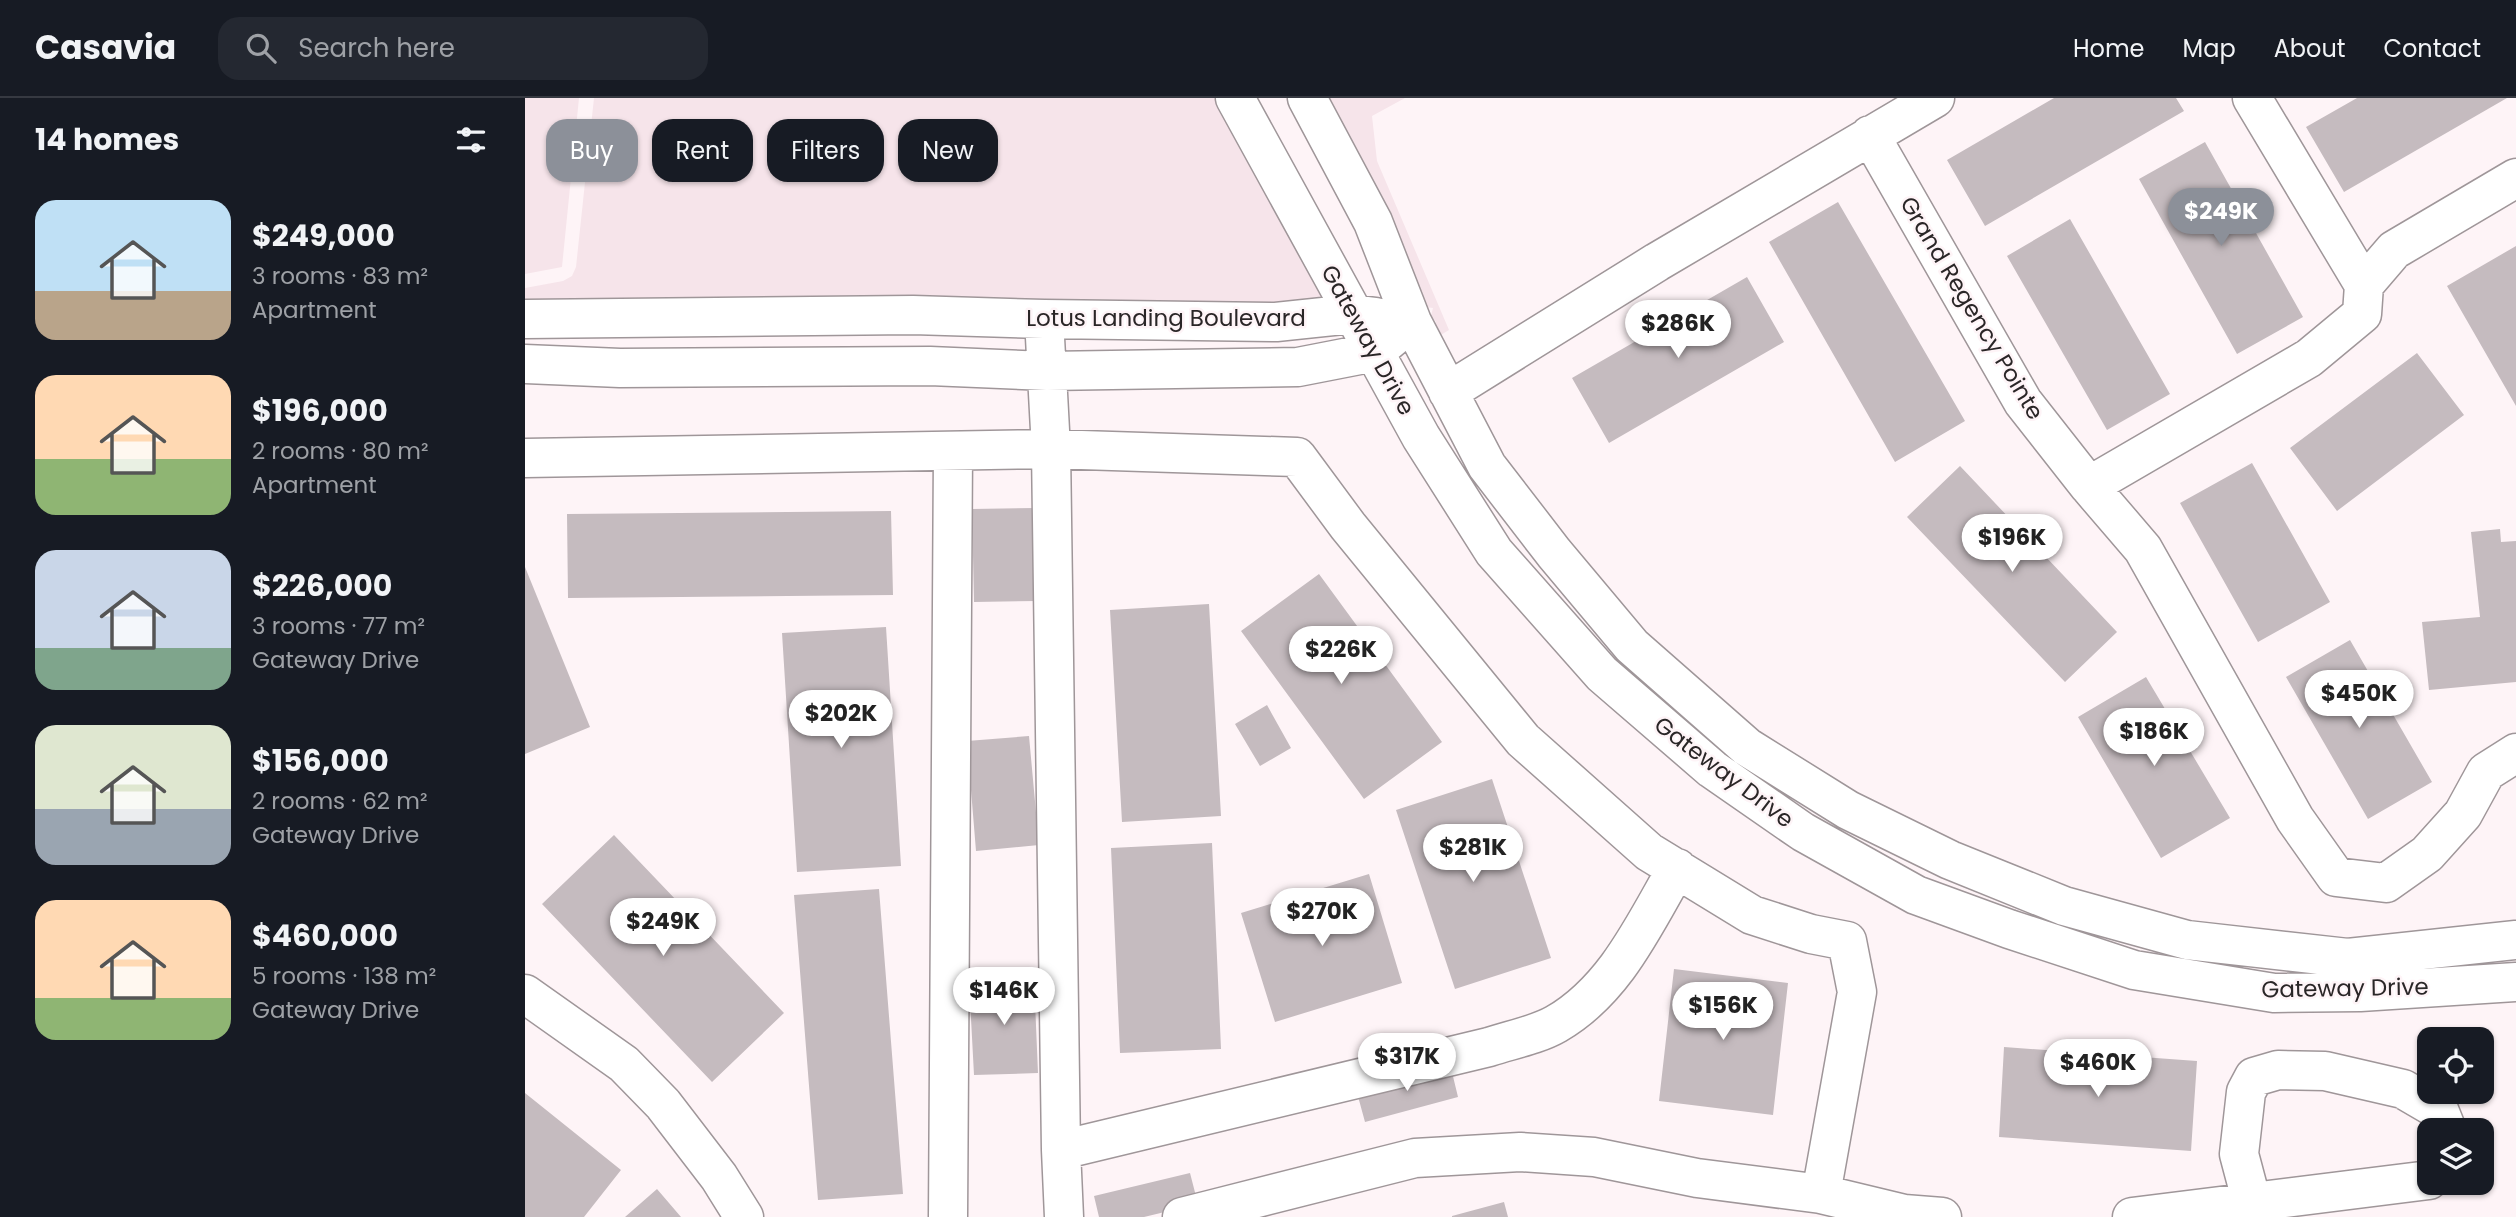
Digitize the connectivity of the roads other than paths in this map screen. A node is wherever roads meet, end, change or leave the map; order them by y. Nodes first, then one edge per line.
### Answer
1 (1235, 98) edge
2 (1307, 98) edge
3 (1935, 98) edge
4 (2252, 98) edge
5 (1870, 135) junction
6 (2516, 178) edge
7 (2364, 285) junction
8 (1352, 314) junction
9 (525, 319) edge
10 (1044, 319) junction
11 (1412, 322) junction
12 (1375, 352) junction
13 (525, 363) edge
14 (1047, 371) junction
15 (1448, 392) junction
16 (1051, 449) junction
17 (953, 451) junction
18 (525, 458) edge
19 (2089, 486) junction
20 (2516, 753) edge
21 (1677, 868) junction
22 (2516, 940) edge
23 (2516, 982) edge
24 (525, 994) edge
25 (2442, 1118) edge
26 (1061, 1150) junction
27 (2417, 1182) edge
28 (1821, 1194) junction
29 (2252, 1203) junction
30 (744, 1217) edge
31 (948, 1217) edge
32 (1064, 1217) edge
33 (1182, 1217) edge
34 (1942, 1217) edge
35 (2132, 1217) edge

1 - 8 street, Gateway Drive
2 - 11 street, Gateway Drive
3 - 5 street
4 - 7 street
5 - 15 street
5 - 19 street, Grand Regency Pointe
6 - 7 street
7 - 19 street
8 - 10 street, Lotus Landing Boulevard
8 - 11 street, Lotus Landing Boulevard
8 - 12 street, Gateway Drive
9 - 10 street, Lotus Landing Boulevard
10 - 14 street
11 - 12 street, Lotus Landing Boulevard
11 - 15 street, Gateway Drive
12 - 14 street, Lotus Landing Boulevard
12 - 23 street, Gateway Drive
13 - 14 street, Lotus Landing Boulevard
14 - 16 street
15 - 22 street, Gateway Drive
16 - 17 street
16 - 21 street
16 - 26 street
17 - 18 street
17 - 31 street
19 - 20 street, Grand Regency Pointe
21 - 26 street
21 - 28 street
24 - 30 street
25 - 29 street
26 - 32 street
27 - 29 street
28 - 33 street
28 - 34 street
29 - 35 street

